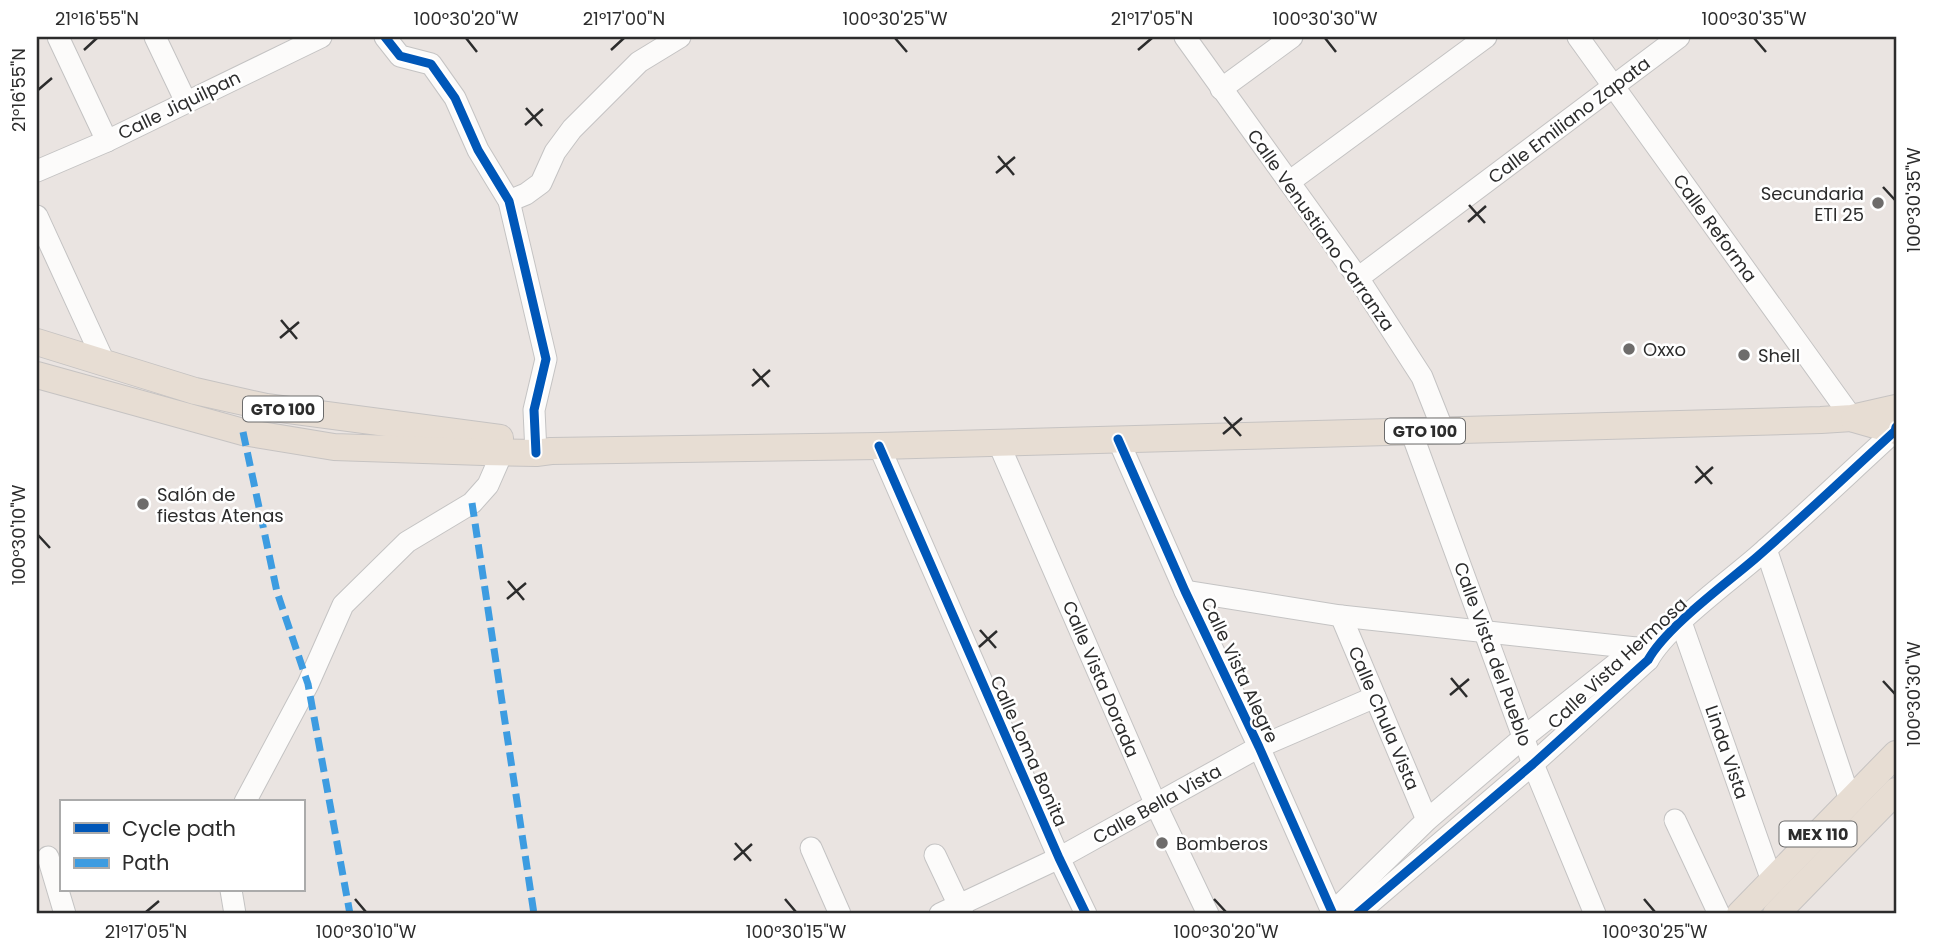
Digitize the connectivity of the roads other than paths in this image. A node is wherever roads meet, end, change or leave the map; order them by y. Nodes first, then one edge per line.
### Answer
1 (58, 37) edge
2 (155, 37) edge
3 (319, 37) edge
4 (385, 37) edge
5 (680, 37) edge
6 (1185, 37) edge
7 (1292, 37) edge
8 (1486, 37) edge
9 (1578, 37) edge
10 (1679, 37) edge
11 (1613, 88) junction
12 (1221, 89) junction
13 (186, 102) junction
14 (107, 141) junction
15 (37, 171) edge
16 (1289, 182) junction
17 (509, 201) junction
18 (37, 216) edge
19 (1358, 278) junction
20 (37, 342) edge
21 (105, 363) junction
22 (37, 375) edge
23 (1896, 408) edge
24 (1852, 418) junction
25 (1443, 430) junction
26 (1896, 430) edge
27 (1412, 432) junction
28 (1118, 439) junction
29 (998, 442) junction
30 (879, 446) junction
31 (542, 449) junction
32 (502, 453) junction
33 (1766, 549) junction
34 (1185, 591) junction
35 (1341, 616) junction
36 (1681, 622) junction
37 (1484, 631) junction
38 (1646, 652) junction
39 (1376, 697) junction
40 (1524, 737) junction
41 (1259, 747) junction
42 (1896, 754) edge
43 (1533, 764) junction
44 (1896, 791) edge
45 (246, 800) edge
46 (1850, 800) junction
47 (1156, 805) junction
48 (1427, 820) junction
49 (1675, 820) dead end
50 (811, 848) dead end
51 (935, 855) dead end
52 (49, 858) edge
53 (1059, 858) junction
54 (1772, 881) junction
55 (231, 892) edge
56 (954, 911) edge
57 (65, 914) edge
58 (235, 914) edge
59 (840, 914) edge
60 (1086, 914) edge
61 (1208, 914) edge
62 (1332, 914) edge
63 (1357, 914) edge
64 (1595, 914) edge
65 (1719, 914) edge
66 (1740, 914) edge
67 (1776, 914) edge

1 - 14 street
2 - 13 street
3 - 13 street, Calle Jiquilpan
4 - 17 street
5 - 17 street
6 - 12 street, Calle Venustiano Carranza
7 - 12 street
8 - 16 street
9 - 11 street, Calle Reforma
10 - 11 street, Calle Emiliano Zapata
11 - 19 street, Calle Emiliano Zapata
11 - 24 street, Calle Reforma
12 - 16 street, Calle Venustiano Carranza
13 - 14 street, Calle Jiquilpan
14 - 15 street, Calle Jiquilpan
16 - 19 street, Calle Venustiano Carranza
17 - 31 street
18 - 21 street
19 - 25 street, Calle Venustiano Carranza
20 - 21 main road, GTO 100
21 - 31 main road, GTO 100
22 - 32 main road, GTO 100
23 - 24 main road, GTO 100
24 - 25 main road, GTO 100
24 - 26 main road, GTO 100
25 - 27 main road, GTO 100
26 - 33 street, Calle Vista Hermosa
27 - 28 main road, GTO 100
27 - 37 street, Calle Vista del Pueblo
28 - 29 main road, GTO 100
28 - 34 street, Calle Vista Alegre
29 - 30 main road, GTO 100
29 - 47 street, Calle Vista Dorada
30 - 31 main road, GTO 100
30 - 53 street, Calle Loma Bonita
31 - 32 main road, GTO 100
32 - 45 street
33 - 36 street, Calle Vista Hermosa
33 - 46 street
34 - 35 street
34 - 41 street, Calle Vista Alegre
35 - 37 street
35 - 39 street, Calle Chula Vista
36 - 38 street, Calle Vista Hermosa
36 - 54 street, Linda Vista
37 - 38 street
37 - 40 street, Calle Vista del Pueblo
38 - 40 street, Calle Vista Hermosa
38 - 43 street, Calle Vista Hermosa
39 - 41 street, Calle Bella Vista
39 - 48 street, Calle Chula Vista
40 - 43 street, Calle Vista del Pueblo
40 - 48 street, Calle Vista Hermosa
41 - 47 street, Calle Bella Vista
41 - 62 street, Calle Vista Alegre
42 - 46 main road, MEX 110
43 - 63 street, Calle Vista Hermosa
43 - 64 street, Calle Vista del Pueblo
44 - 67 main road, MEX 110
46 - 54 main road, MEX 110
47 - 53 street, Calle Bella Vista
47 - 61 street, Calle Vista Dorada
48 - 62 street, Calle Vista Hermosa
49 - 65 street
50 - 59 street
51 - 56 street
52 - 57 street
53 - 56 street, Calle Bella Vista
53 - 60 street, Calle Loma Bonita
54 - 66 main road, MEX 110
55 - 58 street

